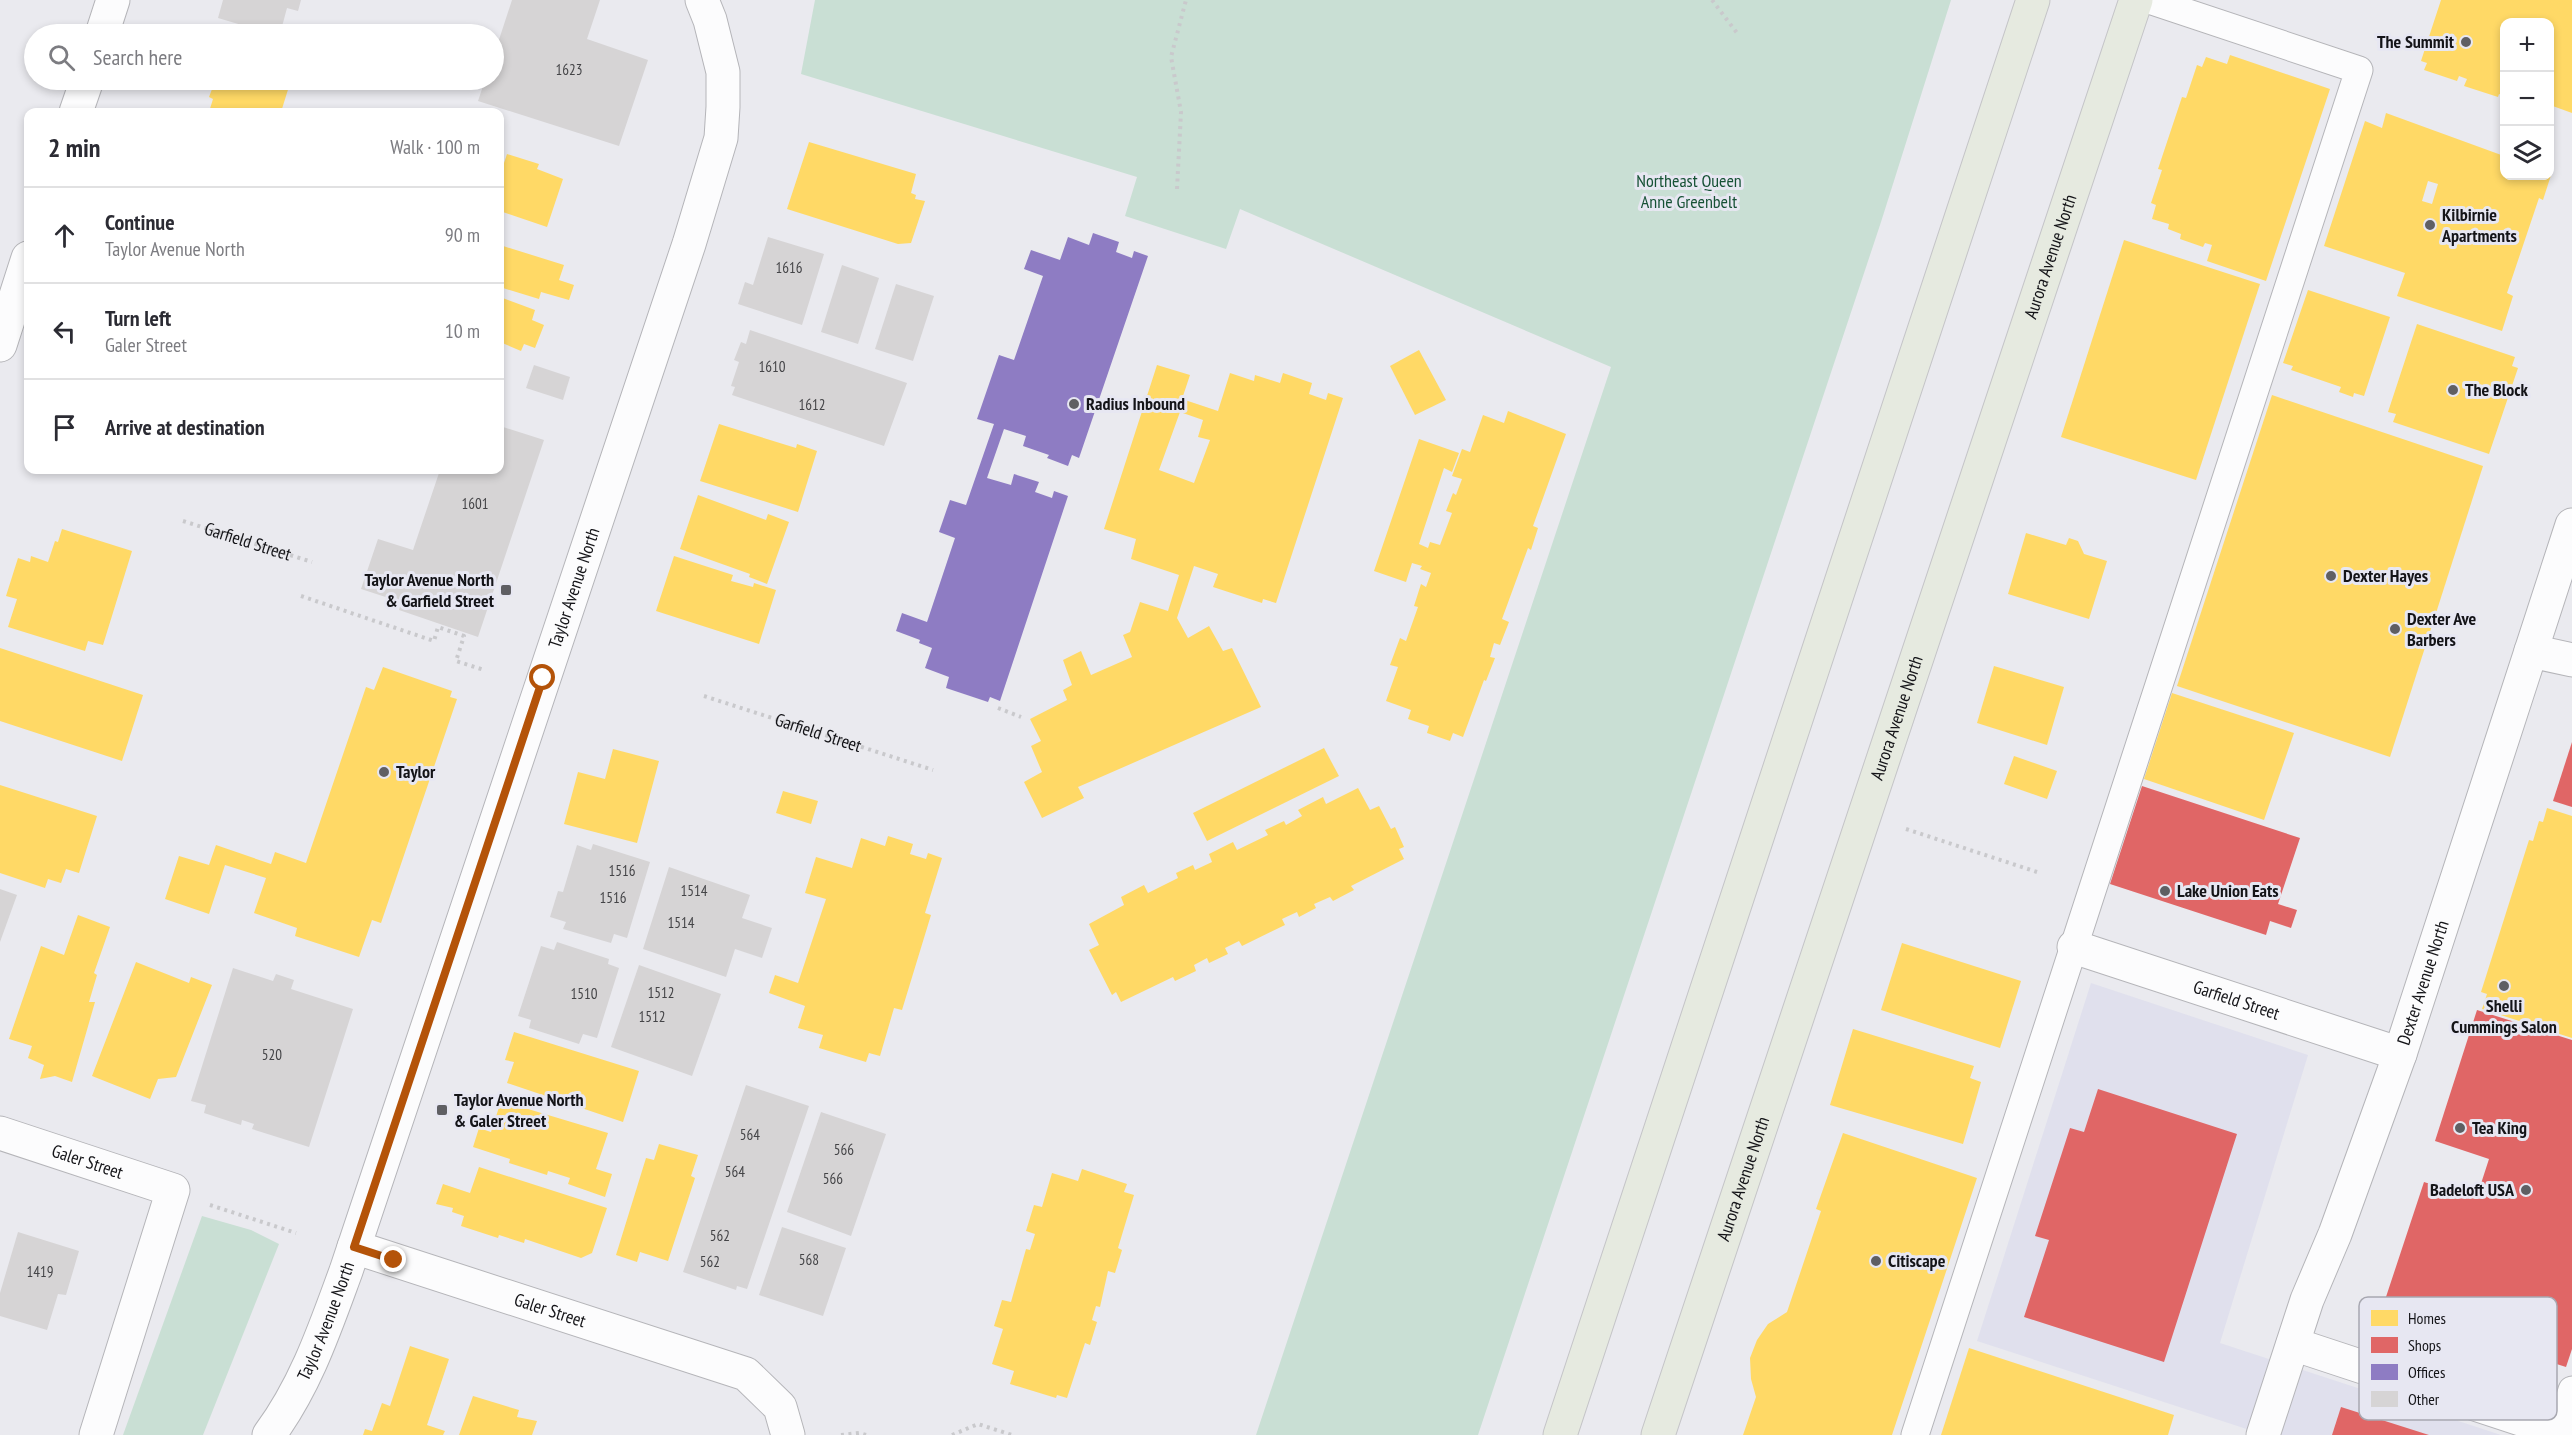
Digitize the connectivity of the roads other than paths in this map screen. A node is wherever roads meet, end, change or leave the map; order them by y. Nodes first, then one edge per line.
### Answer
1 (113, 0) edge
2 (702, 0) edge
3 (2033, 0) edge
4 (2136, 0) edge
5 (2149, 0) edge
6 (105, 24) edge
7 (84, 90) edge
8 (77, 108) edge
9 (24, 270) edge
10 (0, 345) edge
11 (2572, 525) edge
12 (2531, 651) junction
13 (2572, 660) edge
14 (2074, 947) junction
15 (2400, 1054) junction
16 (0, 1133) edge
17 (354, 1247) junction
18 (2293, 1344) junction
19 (2359, 1366) edge
20 (2572, 1390) edge
21 (2524, 1420) edge
22 (2564, 1433) edge
23 (96, 1435) edge
24 (269, 1435) edge
25 (788, 1435) edge
26 (1560, 1435) edge
27 (1658, 1435) edge
28 (1915, 1435) edge
29 (2263, 1435) edge

1 - 6 street
2 - 17 street, Taylor Avenue North
3 - 26 highway
4 - 27 highway, Aurora Avenue North
5 - 14 lane
7 - 8 street
9 - 10 street
11 - 12 street, Dexter Avenue North
12 - 13 street
12 - 15 street, Dexter Avenue North
14 - 15 street, Garfield Street
14 - 28 lane
15 - 18 street, Dexter Avenue North
16 - 23 street, Galer Street
17 - 24 street, Taylor Avenue North
17 - 25 street, Galer Street
18 - 19 street
18 - 29 street, Dexter Avenue North
20 - 22 lane
21 - 22 street

